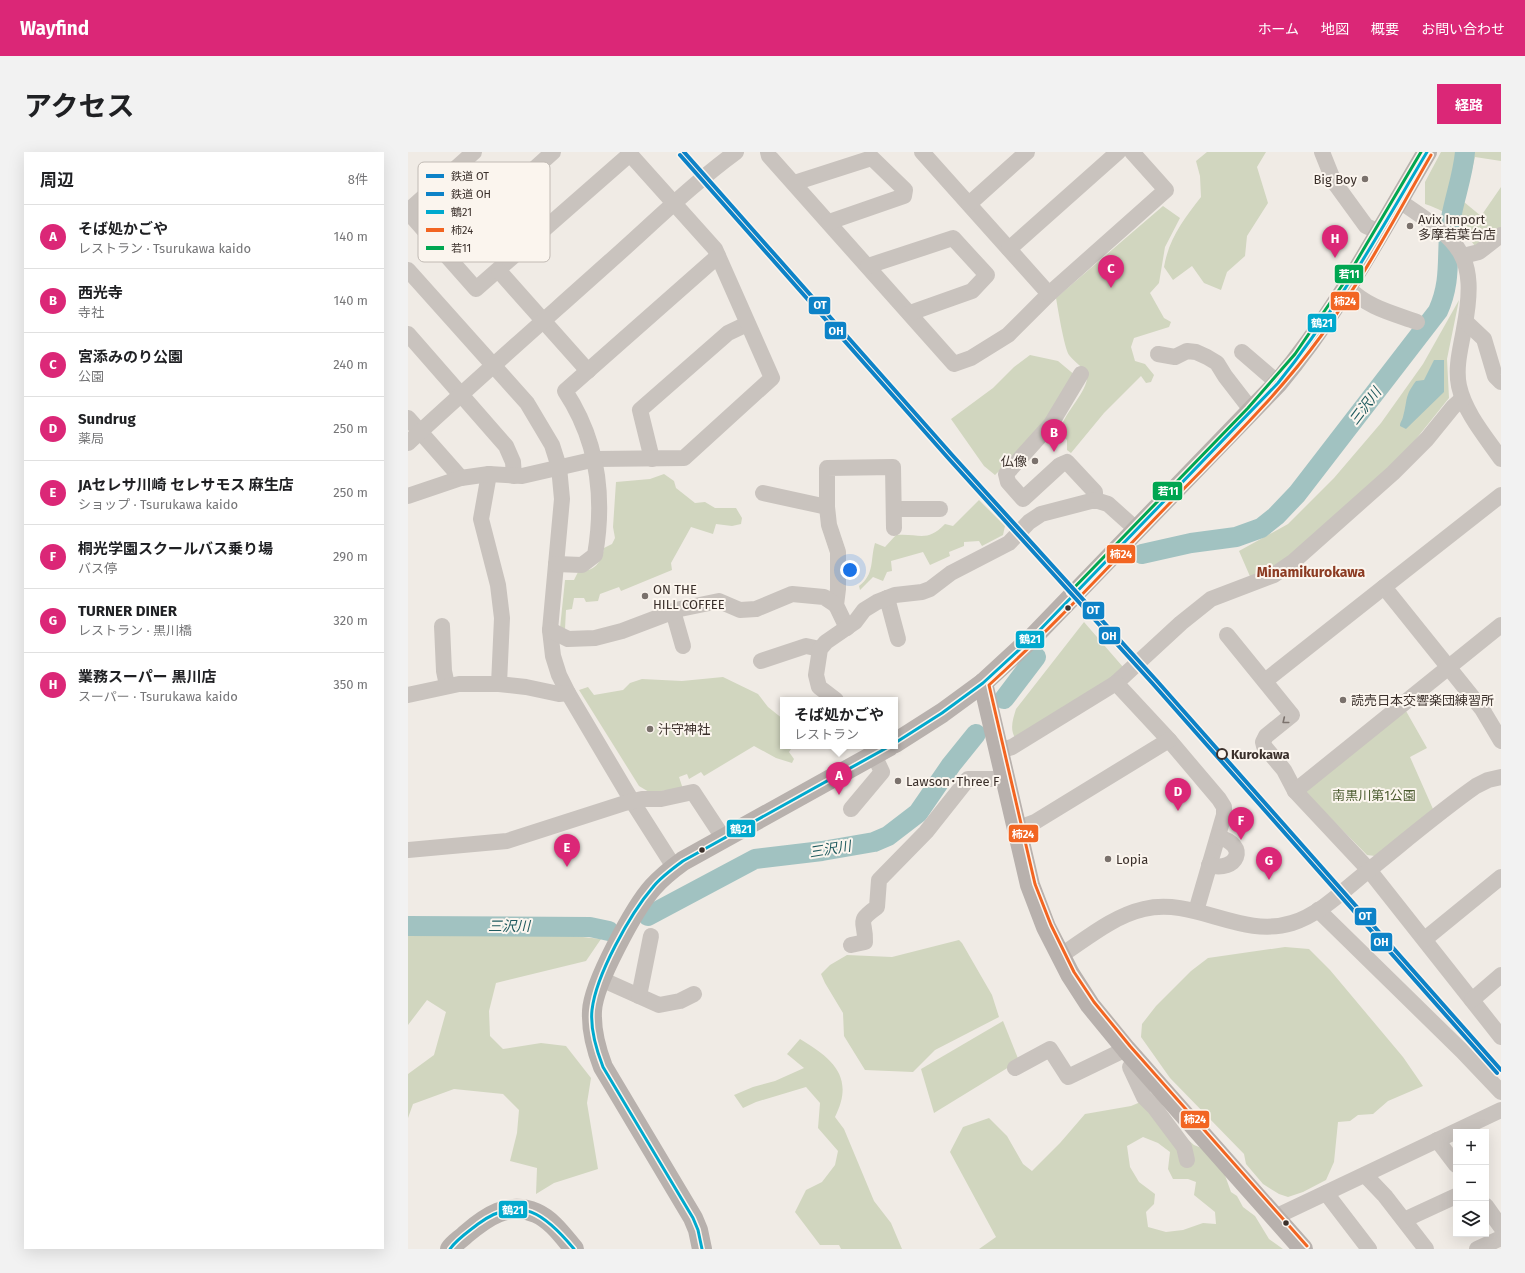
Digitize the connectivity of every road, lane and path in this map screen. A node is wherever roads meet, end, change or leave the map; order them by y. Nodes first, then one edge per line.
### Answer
1 (474, 152) edge
2 (553, 152) edge
3 (735, 152) edge
4 (768, 152) edge
5 (1027, 152) edge
6 (1118, 152) edge
7 (1132, 152) edge
8 (1322, 152) edge
9 (1427, 152) edge
10 (629, 153) edge
11 (930, 155) edge
12 (463, 162) edge
13 (542, 162) edge
14 (794, 183) junction
15 (1398, 200) junction
16 (678, 201) junction
17 (418, 202) edge
18 (969, 204) junction
19 (408, 211) edge
20 (418, 222) edge
21 (829, 222) junction
22 (550, 225) edge
23 (1379, 232) junction
24 (1501, 235) edge
25 (1009, 249) junction
26 (1462, 254) junction
27 (718, 256) junction
28 (452, 262) edge
29 (509, 262) edge
30 (868, 266) junction
31 (408, 270) edge
32 (499, 271) junction
33 (1347, 287) junction
34 (1049, 294) junction
35 (910, 313) junction
36 (543, 321) junction
37 (1417, 322) dead end
38 (1466, 322) junction
39 (747, 324) junction
40 (408, 334) edge
41 (1242, 352) dead end
42 (1158, 354) dead end
43 (494, 366) junction
44 (588, 371) junction
45 (1081, 374) dead end
46 (1501, 382) edge
47 (1278, 383) junction
48 (461, 393) junction
49 (1462, 399) junction
50 (1252, 411) junction
51 (408, 418) edge
52 (420, 432) junction
53 (408, 443) edge
54 (596, 459) junction
55 (652, 459) junction
56 (1501, 459) edge
57 (559, 467) junction
58 (489, 474) junction
59 (514, 476) junction
60 (461, 478) junction
61 (763, 493) dead end
62 (1501, 495) edge
63 (408, 496) edge
64 (1095, 500) junction
65 (827, 507) junction
66 (894, 509) junction
67 (940, 509) dead end
68 (894, 528) dead end
69 (1137, 530) junction
70 (556, 564) junction
71 (1384, 587) junction
72 (887, 598) junction
73 (836, 605) junction
74 (673, 611) junction
75 (1501, 625) edge
76 (442, 626) dead end
77 (846, 628) junction
78 (550, 630) junction
79 (1228, 635) dead end
80 (898, 639) dead end
81 (683, 646) dead end
82 (820, 649) junction
83 (761, 661) dead end
84 (1448, 667) junction
85 (1265, 681) junction
86 (983, 682) junction
87 (1116, 683) junction
88 (499, 684) junction
89 (447, 685) junction
90 (568, 693) junction
91 (408, 695) edge
92 (832, 697) edge
93 (1169, 740) junction
94 (898, 741) edge
95 (1501, 741) edge
96 (882, 751) edge
97 (999, 751) junction
98 (1501, 777) edge
99 (1005, 779) junction
100 (1295, 791) junction
101 (632, 801) junction
102 (851, 809) dead end
103 (1016, 829) junction
104 (1218, 837) junction
105 (724, 839) junction
106 (408, 850) edge
107 (1209, 865) junction
108 (674, 867) junction
109 (1367, 872) junction
110 (1501, 877) edge
111 (1322, 907) junction
112 (1196, 911) junction
113 (651, 936) dead end
114 (1425, 939) junction
115 (851, 945) dead end
116 (1060, 956) junction
117 (1501, 975) edge
118 (601, 979) junction
119 (694, 994) dead end
120 (639, 996) junction
121 (1472, 1000) junction
122 (1501, 1037) edge
123 (1126, 1049) junction
124 (1139, 1063) junction
125 (1015, 1068) dead end
126 (1501, 1092) edge
127 (1501, 1110) edge
128 (1437, 1140) junction
129 (1187, 1160) dead end
130 (1453, 1161) edge
131 (1365, 1174) junction
132 (1326, 1193) junction
133 (1453, 1197) edge
134 (1489, 1210) edge
135 (1275, 1217) junction
136 (1404, 1220) junction
137 (1501, 1228) edge
138 (1501, 1238) edge
139 (1422, 1248) edge
140 (450, 1249) edge
141 (574, 1249) edge
142 (702, 1249) edge
143 (1303, 1249) edge
144 (1369, 1249) edge
145 (1477, 1249) edge

1 - 12 street
2 - 13 street
3 - 16 street
4 - 14 street
5 - 18 street
6 - 25 street
7 - 34 street
8 - 23 street
9 - 15 main road
10 - 16 street
10 - 22 street
11 - 18 street
14 - 21 street
14 - 21 street
15 - 23 main road
15 - 26 street
16 - 27 street
16 - 36 street
17 - 19 street
18 - 25 street
19 - 20 street
21 - 30 street
23 - 33 main road
24 - 26 street
25 - 34 street
26 - 38 street
27 - 39 street
27 - 44 street
28 - 32 street
29 - 32 street
30 - 35 street
30 - 35 street
31 - 43 street
32 - 36 street
33 - 37 street
33 - 47 main road
34 - 35 street
36 - 43 street
36 - 44 street
38 - 46 street
38 - 49 street
39 - 55 street
39 - 55 street
40 - 48 street
41 - 47 street
42 - 50 street
43 - 48 street
43 - 57 street
44 - 54 street
45 - 64 street
47 - 50 main road
48 - 52 street
48 - 59 street
49 - 56 street
49 - 87 street
50 - 69 main road
51 - 52 street
52 - 53 street
52 - 60 street
54 - 55 street
54 - 57 street
54 - 70 street
57 - 59 street
57 - 70 street
58 - 59 street
58 - 60 street
58 - 88 street
60 - 63 street
61 - 65 street
62 - 71 street
64 - 69 street
64 - 72 street
65 - 66 street
65 - 73 street
66 - 67 street
66 - 68 street
69 - 86 main road
70 - 78 street
71 - 84 street
71 - 85 street
72 - 77 street
72 - 80 street
73 - 74 street
73 - 77 street
74 - 78 street
74 - 81 street
75 - 84 street
76 - 89 street
77 - 82 street
78 - 90 street
79 - 85 street
82 - 83 street
82 - 92 street
84 - 95 street
84 - 100 street
85 -> 100 street
86 - 94 main road
86 - 97 main road
87 - 93 street
87 - 97 street
88 - 89 street
88 - 90 street
89 - 91 street
90 - 101 street
93 - 103 street
93 - 104 street
96 - 102 street
96 - 105 main road
97 - 99 main road
98 - 109 street
99 - 103 main road
99 - 115 street
100 - 109 street
101 - 105 street
101 - 106 street
101 - 108 street
103 - 116 main road
104 - 107 street
104 - 107 street
105 - 108 main road
107 - 112 street
108 - 118 main road
109 - 111 street
109 - 114 street
110 - 114 street
111 - 112 street
111 - 126 street
112 - 116 street
113 - 120 street
114 - 121 street
116 - 123 main road
117 - 121 street
118 - 120 street
118 - 142 main road
119 - 120 street
121 - 122 street
123 - 124 main road
123 - 125 street
124 - 129 street
124 - 135 main road
127 - 128 street
128 - 130 street
128 - 131 street
131 - 132 street
131 - 136 street
132 - 135 street
132 - 144 street
133 - 136 street
134 - 137 street
135 - 143 main road
136 - 139 street
138 - 145 street
140 - 141 main road

